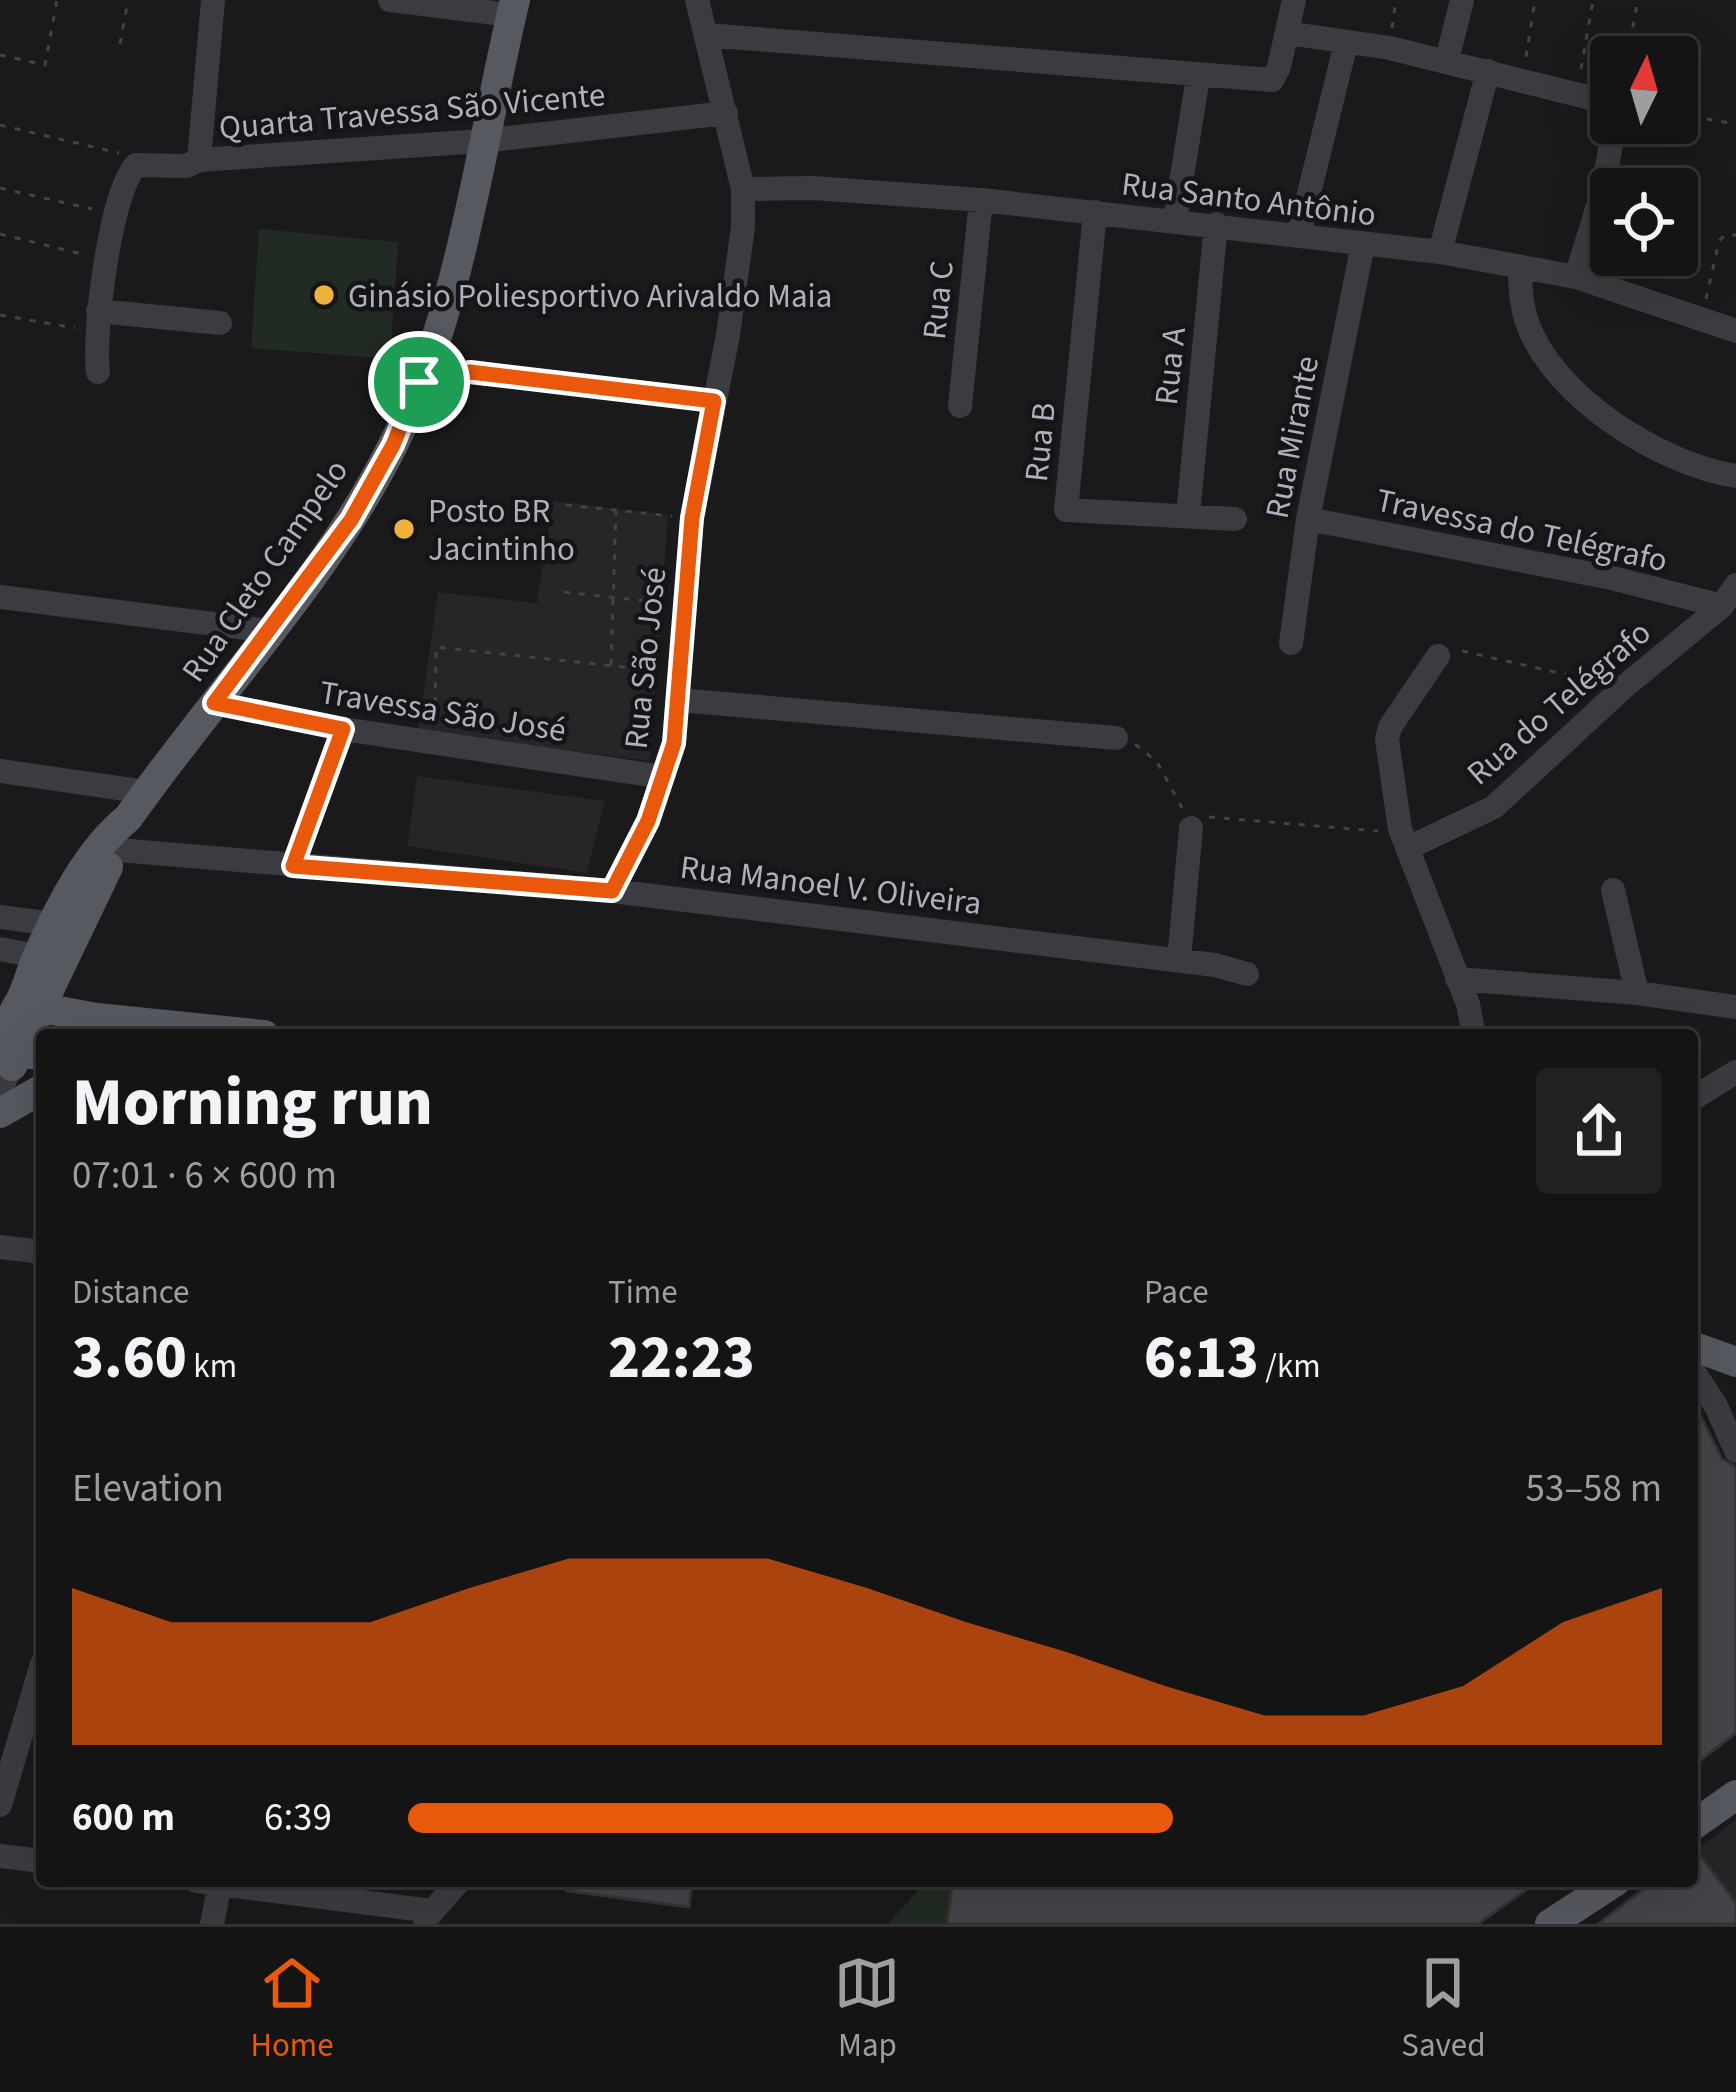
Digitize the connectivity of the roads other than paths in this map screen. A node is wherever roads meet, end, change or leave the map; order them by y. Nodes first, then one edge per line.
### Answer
1 (213, 0) edge
2 (390, 0) edge
3 (697, 0) edge
4 (1294, 0) edge
5 (1462, 0) edge
6 (513, 8) edge
7 (1287, 33) junction
8 (706, 35) junction
9 (1346, 43) junction
10 (1447, 60) junction
11 (1487, 71) junction
12 (1198, 76) junction
13 (1590, 98) edge
14 (725, 113) junction
15 (483, 141) junction
16 (1611, 144) edge
17 (199, 160) junction
18 (743, 189) junction
19 (981, 200) junction
20 (1095, 212) junction
21 (1175, 220) junction
22 (1216, 224) junction
23 (1299, 233) junction
24 (1363, 244) junction
25 (1440, 252) junction
26 (1520, 267) junction
27 (1576, 277) junction
28 (98, 321) junction
29 (220, 323) dead end
30 (1736, 331) edge
31 (98, 372) dead end
32 (419, 382) junction
33 (714, 401) junction
34 (960, 406) dead end
35 (1736, 476) edge
36 (1187, 515) junction
37 (1235, 519) dead end
38 (1307, 519) junction
39 (1729, 596) edge
40 (0, 597) edge
41 (269, 631) junction
42 (1291, 643) dead end
43 (1438, 656) road end
44 (679, 700) junction
45 (214, 703) junction
46 (343, 729) junction
47 (1116, 738) road end
48 (0, 771) edge
49 (663, 777) junction
50 (137, 805) junction
51 (1191, 828) road end
52 (1404, 839) junction
53 (118, 850) junction
54 (293, 866) junction
55 (1613, 890) dead end
56 (612, 891) junction
57 (0, 917) edge
58 (48, 948) junction
59 (0, 950) edge
60 (1179, 960) junction
61 (1247, 974) dead end
62 (1457, 979) junction
63 (1637, 993) junction
64 (1736, 1006) edge
65 (97, 1018) junction
66 (66, 1029) edge
67 (205, 1029) edge
68 (1473, 1029) edge
69 (19, 1046) edge
70 (1736, 1072) edge
71 (1698, 1095) edge
72 (0, 1113) edge
73 (0, 1246) edge
74 (36, 1251) edge
75 (1698, 1328) edge
76 (1736, 1342) edge
77 (1698, 1348) edge
78 (1736, 1362) edge
79 (1698, 1379) edge
80 (1736, 1451) edge
81 (36, 1684) edge
82 (1736, 1795) edge
83 (0, 1805) edge
84 (1698, 1822) edge
85 (0, 1856) edge
86 (36, 1860) edge
87 (208, 1887) edge
88 (238, 1887) edge
89 (454, 1887) edge
90 (1607, 1887) edge
91 (427, 1918) edge
92 (212, 1924) edge
93 (1550, 1924) edge

1 - 17 street
2 - 6 street
3 - 8 street, Rua São José
4 - 7 street
5 - 10 street
6 - 15 main road, Rua Cleto Campelo
7 - 9 street
7 - 12 street
8 - 12 street
8 - 14 street, Rua São José
9 - 10 street
9 - 23 street
10 - 11 street
11 - 13 street
11 - 25 street
12 - 21 street
14 - 15 street, Quarta Travessa São Vicente
14 - 18 street, Rua São José
15 - 17 street, Quarta Travessa São Vicente
15 - 32 main road, Rua Cleto Campelo
16 - 27 street
17 - 28 street, Quarta Travessa São Vicente
18 - 19 street, Rua Santo Antônio
18 - 33 street, Rua São José
19 - 20 street, Rua Santo Antônio
19 - 34 street, Rua C
20 - 21 street, Rua Santo Antônio
20 - 36 street, Rua B
21 - 22 street, Rua Santo Antônio
22 - 23 street, Rua Santo Antônio
22 - 36 street, Rua A
23 - 24 street, Rua Santo Antônio
24 - 25 street, Rua Santo Antônio
24 - 38 street, Rua Mirante
25 - 26 street, Rua Santo Antônio
26 - 27 street, Rua Santo Antônio
26 - 35 street
27 - 30 street, Rua Santo Antônio
28 - 29 street
28 - 31 street
32 - 33 street
32 - 41 main road, Rua Cleto Campelo
33 - 44 street, Rua São José
36 - 37 street, Rua B
38 - 39 street, Travessa do Telégrafo
38 - 42 street, Rua Mirante
39 - 52 street, Rua do Telégrafo
40 - 41 street
41 - 45 main road, Rua Cleto Campelo
43 - 52 street
44 - 47 street
44 - 49 street, Rua São José
45 - 46 street, Travessa São José
45 - 50 main road, Rua Cleto Campelo
46 - 49 street, Travessa São José
46 - 54 street
48 - 50 street
49 - 56 street, Rua São José
50 - 53 main road, Rua Cleto Campelo
50 - 58 main road, Rua Cleto Campelo
51 - 60 street
52 - 62 street
53 - 54 street, Rua Manoel V. Oliveira
53 - 58 main road, Rua Cleto Campelo
54 - 56 street, Rua Manoel V. Oliveira
55 - 63 street
56 - 60 street, Rua Manoel V. Oliveira
57 - 58 street
58 - 59 street
58 - 65 main road
58 - 69 main road, Rua Cleto Campelo
58 - 69 main road
60 - 61 street, Rua Manoel V. Oliveira
62 - 63 street
62 - 68 street
63 - 64 street
65 - 66 main road
65 - 67 main road
69 - 72 main road
70 - 71 street
73 - 74 street
75 - 76 main road
77 - 78 main road
79 - 80 street
81 - 83 street
82 - 84 main road
85 - 86 street
87 - 92 street
88 - 91 street
89 - 91 street
90 - 93 main road

